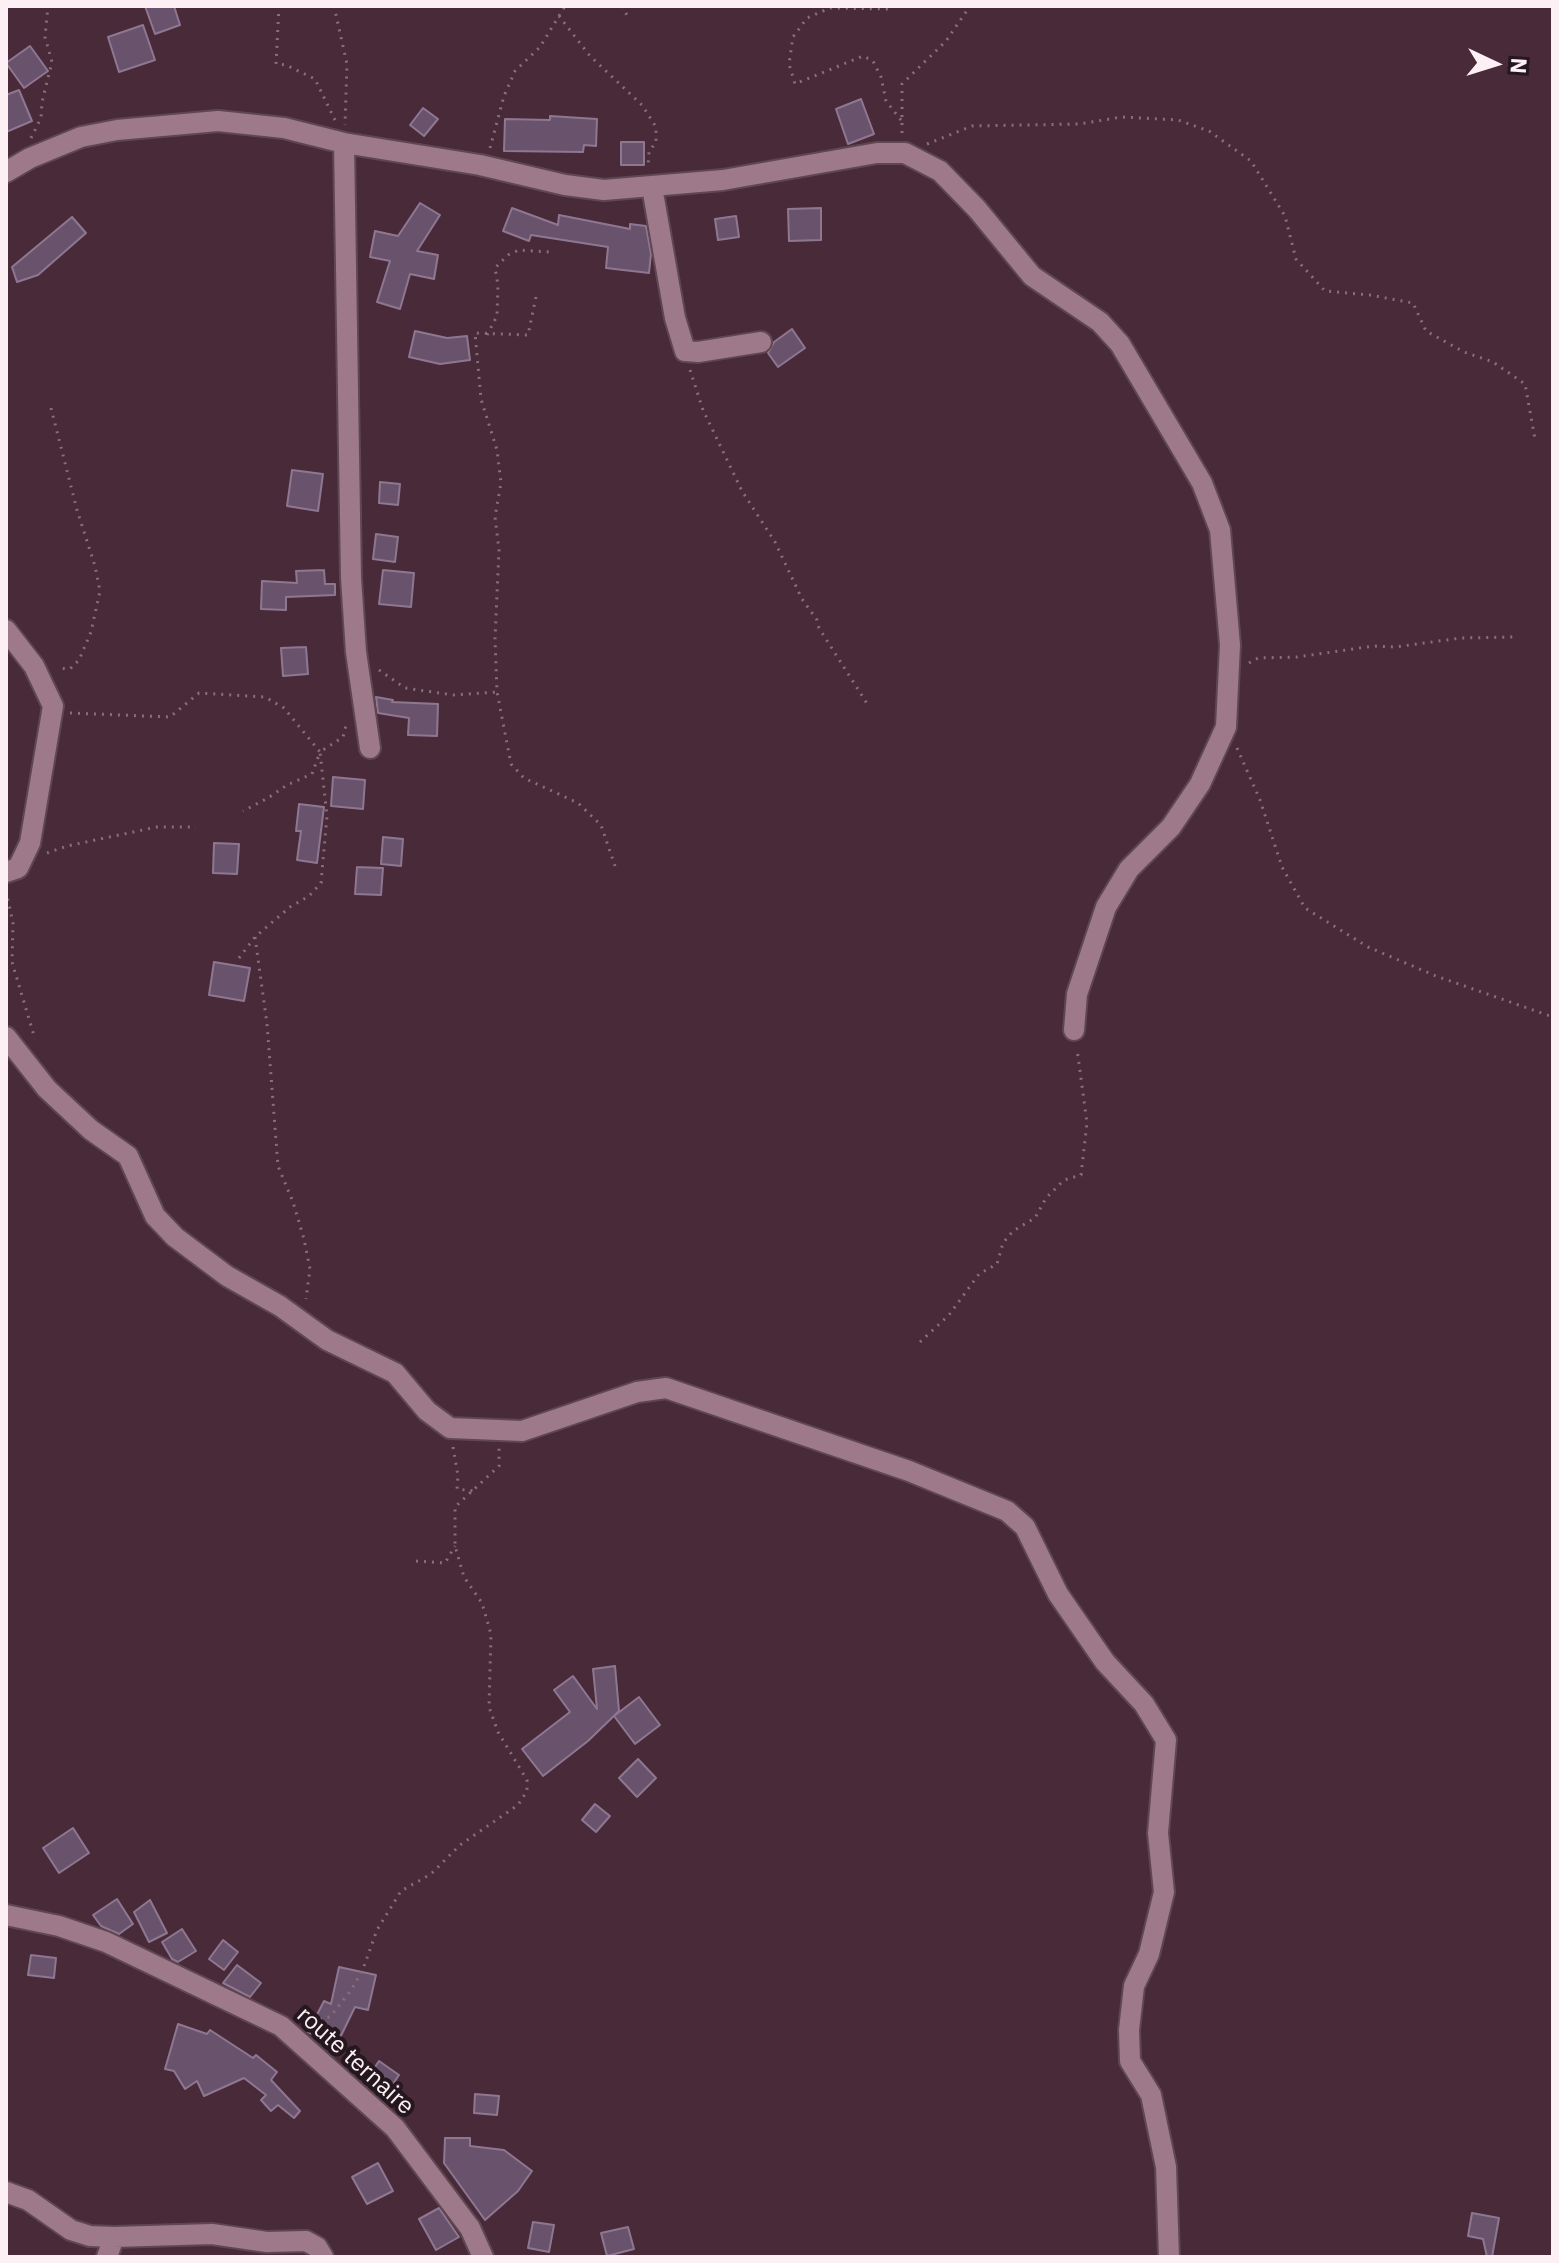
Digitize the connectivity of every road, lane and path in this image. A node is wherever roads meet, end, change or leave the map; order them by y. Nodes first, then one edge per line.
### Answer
1 (48, 6) edge
2 (279, 6) edge
3 (334, 6) edge
4 (565, 6) edge
5 (622, 6) edge
6 (895, 6) edge
7 (970, 6) edge
8 (559, 16) junction
9 (629, 19) dead end
10 (901, 120) junction
11 (344, 143) junction
12 (905, 153) junction
13 (30, 158) junction
14 (480, 165) junction
15 (6, 172) edge
16 (652, 187) junction
17 (549, 252) dead end
18 (536, 297) dead end
19 (487, 335) junction
20 (761, 342) dead end
21 (685, 351) junction
22 (51, 408) dead end
23 (1535, 439) dead end
24 (6, 630) edge
25 (1516, 637) dead end
26 (1230, 645) junction
27 (34, 666) junction
28 (868, 705) dead end
29 (53, 706) junction
30 (1226, 727) junction
31 (370, 748) dead end
32 (243, 811) dead end
33 (327, 816) dead end
34 (196, 827) dead end
35 (615, 866) dead end
36 (12, 870) edge
37 (6, 891) edge
38 (255, 937) junction
39 (239, 958) dead end
40 (1553, 1017) edge
41 (1074, 1030) joint
42 (6, 1037) edge
43 (35, 1041) dead end
44 (306, 1302) dead end
45 (920, 1342) dead end
46 (450, 1428) junction
47 (499, 1432) junction
48 (474, 1491) junction
49 (455, 1546) junction
50 (416, 1561) dead end
51 (6, 1915) edge
52 (281, 2026) junction
53 (6, 2192) edge
54 (114, 2237) junction
55 (107, 2257) edge
56 (323, 2257) edge
57 (483, 2257) edge
58 (1169, 2257) edge

1 - 13 path
2 - 11 path
3 - 11 path
4 - 8 path
5 - 9 path
6 - 10 path
7 - 10 path
8 - 14 path
8 - 16 path
10 - 12 path
11 - 13 street
11 - 14 street
11 - 31 street
12 - 16 street
12 - 23 path
12 - 26 street
13 - 15 street
14 - 16 street
16 - 21 street
17 - 19 path
18 - 19 path
19 - 35 path
20 - 21 street
21 - 28 path
22 - 27 path
24 - 27 street
25 - 26 path
26 - 30 street
27 - 29 street
29 - 32 path
29 - 36 street
30 - 40 path
30 - 41 street
33 - 38 path
34 - 36 path
37 - 43 path
38 - 39 path
38 - 44 path
41 - 45 path
42 - 46 street
46 - 47 street
46 - 48 path
47 - 48 path
47 - 58 street
48 - 49 path
49 - 50 path
49 - 52 path
51 - 52 street, route ternaire
52 - 57 street, route ternaire
53 - 54 street
54 - 55 street
54 - 56 street

